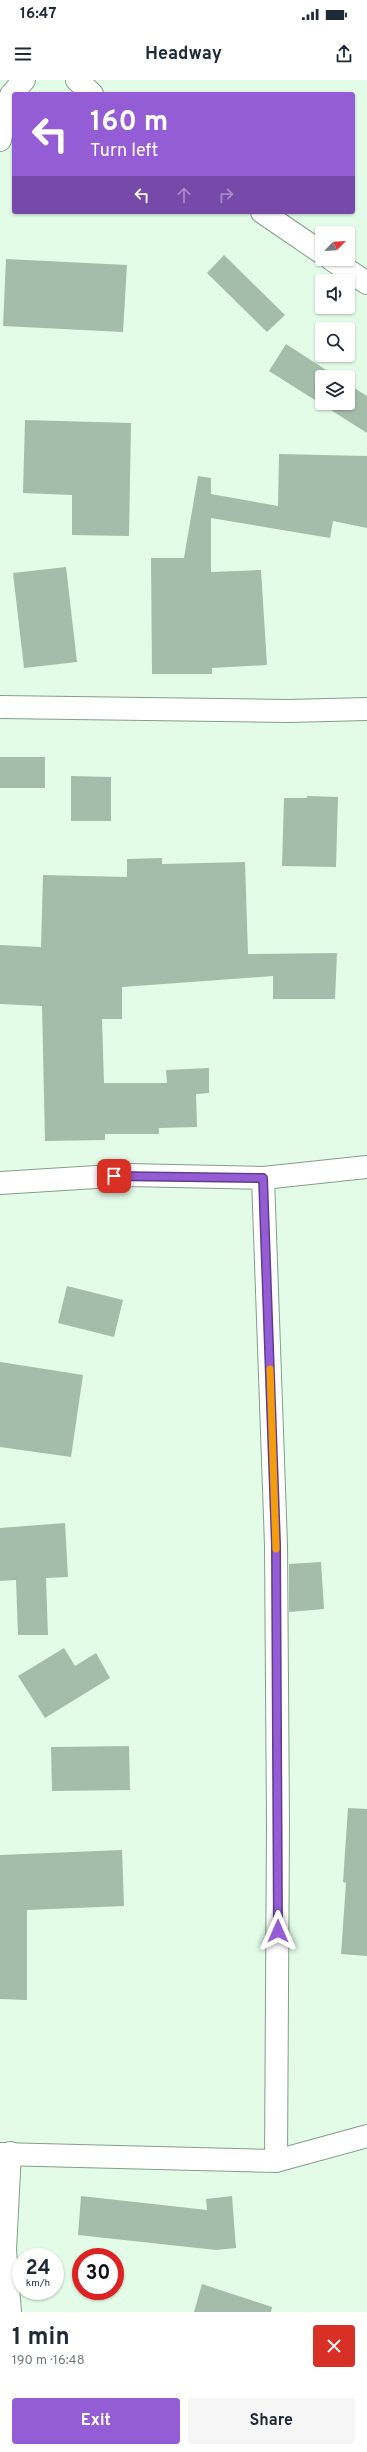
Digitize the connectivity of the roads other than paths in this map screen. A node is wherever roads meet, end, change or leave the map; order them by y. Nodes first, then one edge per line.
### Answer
1 (24, 80) edge
2 (77, 80) edge
3 (14, 92) edge
4 (90, 92) edge
5 (12, 94) edge
6 (0, 140) edge
7 (265, 214) edge
8 (315, 248) edge
9 (342, 266) edge
10 (367, 283) edge
11 (0, 707) edge
12 (367, 709) edge
13 (367, 1167) edge
14 (263, 1178) junction
15 (0, 1184) edge
16 (367, 2136) edge
17 (5, 2154) edge
18 (276, 2162) junction
19 (10, 2312) edge

1 - 3 street
2 - 4 street
5 - 6 street
7 - 8 street
9 - 10 street
11 - 12 street
13 - 14 street
14 - 15 street
14 - 18 street
16 - 18 street
17 - 18 street
17 - 19 street

